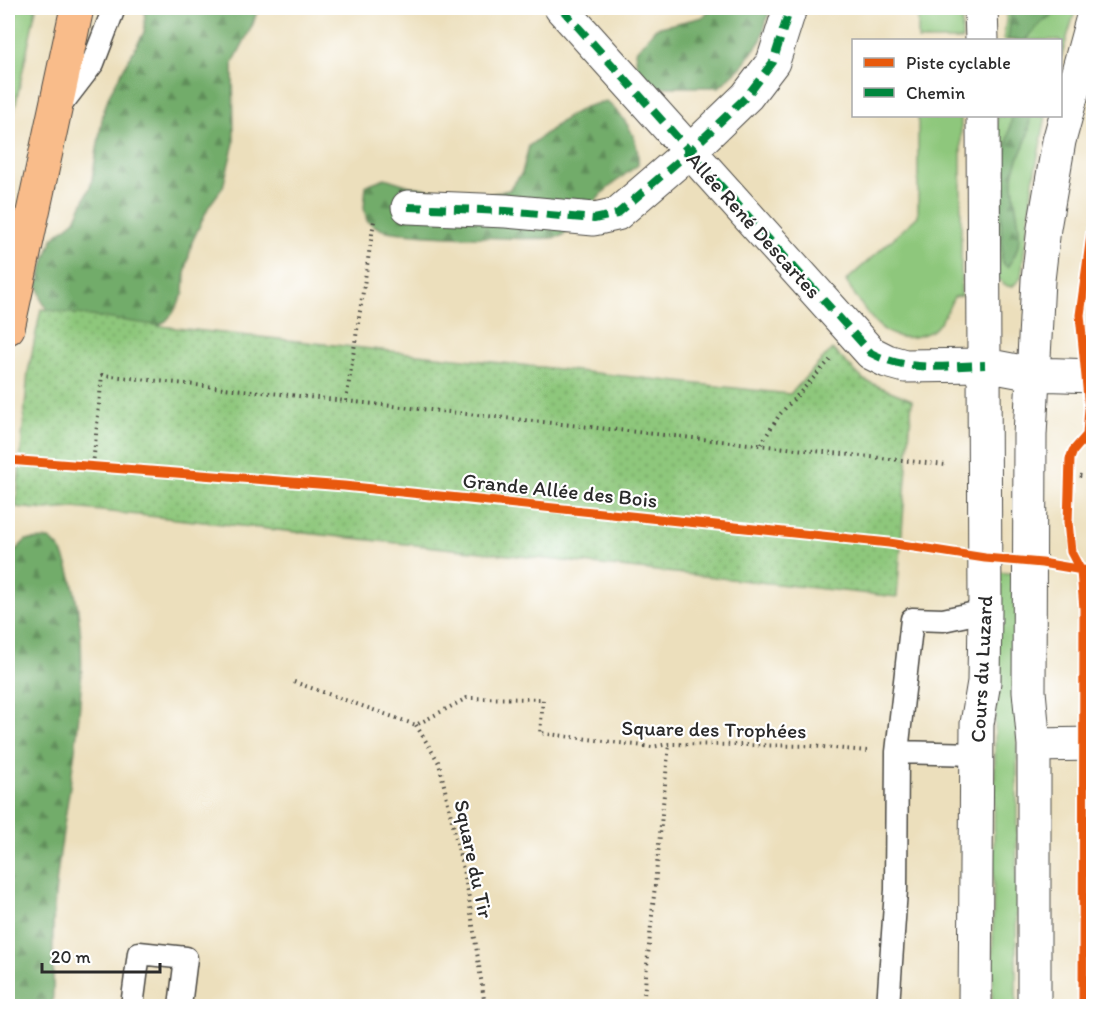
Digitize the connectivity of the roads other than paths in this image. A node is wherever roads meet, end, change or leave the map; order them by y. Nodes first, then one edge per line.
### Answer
1 (77, 8) edge
2 (114, 8) edge
3 (561, 8) edge
4 (790, 8) edge
5 (981, 8) edge
6 (1094, 13) edge
7 (982, 39) edge
8 (52, 117) junction
9 (982, 117) edge
10 (688, 153) junction
11 (408, 207) road end
12 (8, 328) edge
13 (985, 365) junction
14 (1033, 374) junction
15 (1089, 376) edge
16 (985, 611) junction
17 (1094, 744) edge
18 (1034, 745) junction
19 (897, 752) junction
20 (976, 754) junction
21 (132, 1006) edge
22 (180, 1006) edge
23 (888, 1006) edge
24 (975, 1006) edge
25 (1034, 1006) edge

1 - 8 highway
2 - 8 lane
3 - 10 street, Allée René Descartes
4 - 10 street
5 - 7 street
6 - 14 street
8 - 12 highway
9 - 13 street, Cours du Luzard
10 - 11 street
10 - 13 street, Allée René Descartes
13 - 14 street, Allée René Descartes
13 - 16 street, Cours du Luzard
14 - 15 street, Allée René Descartes
14 - 18 street
16 - 19 lane
16 - 20 street, Cours du Luzard
17 - 18 street
18 - 25 street
19 - 20 lane
19 - 23 lane
20 - 24 street, Cours du Luzard
21 - 22 lane

